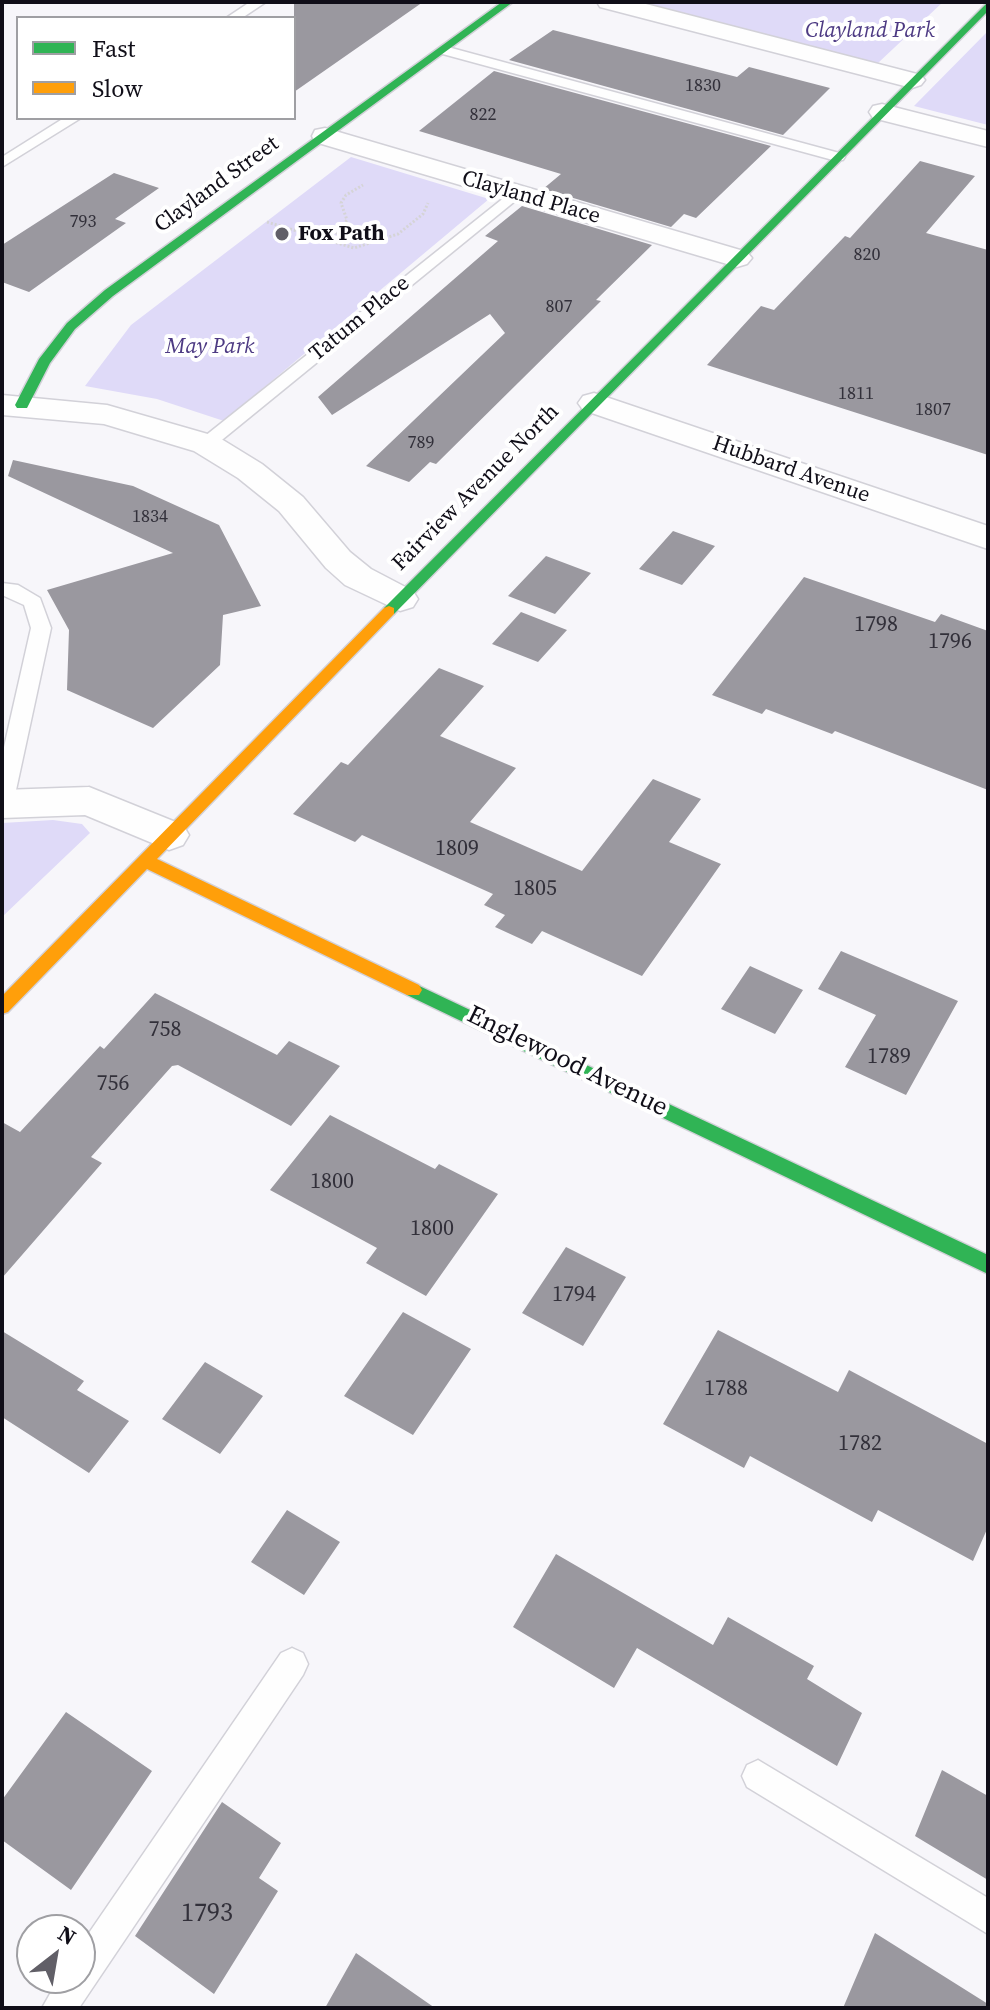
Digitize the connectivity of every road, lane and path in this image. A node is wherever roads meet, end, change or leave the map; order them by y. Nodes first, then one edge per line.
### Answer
1 (259, 2) edge
2 (508, 2) edge
3 (609, 2) edge
4 (988, 5) edge
5 (236, 16) edge
6 (444, 50) junction
7 (912, 80) junction
8 (882, 112) junction
9 (71, 120) edge
10 (325, 136) junction
11 (988, 139) edge
12 (838, 157) junction
13 (2, 163) edge
14 (364, 179) dead end
15 (515, 194) junction
16 (429, 199) dead end
17 (263, 220) dead end
18 (330, 241) junction
19 (737, 258) junction
20 (594, 403) junction
21 (12, 405) edge
22 (206, 444) junction
23 (988, 538) edge
24 (2, 589) edge
25 (400, 599) junction
26 (2, 804) edge
27 (157, 848) junction
28 (2, 1007) edge
29 (988, 1265) edge
30 (292, 1664) dead end
31 (758, 1776) dead end
32 (988, 1917) edge
33 (96, 1952) edge

1 - 5 lane
2 - 6 street, Clayland Street
3 - 7 street
4 - 7 street, Fairview Avenue North
6 - 10 street, Clayland Street
6 - 12 lane
7 - 8 street, Fairview Avenue North
8 - 11 street
8 - 12 street, Fairview Avenue North
9 - 13 lane
10 - 15 street, Clayland Place
10 - 21 street, Clayland Street
12 - 19 street, Fairview Avenue North
14 - 18 path
15 - 19 street, Clayland Place
15 - 22 lane, Tatum Place
16 - 18 path
17 - 18 path
19 - 20 street, Fairview Avenue North
20 - 23 street, Hubbard Avenue
20 - 25 street, Fairview Avenue North
21 - 22 street
22 - 25 street
24 - 26 lane
25 - 27 street, Fairview Avenue North
26 - 27 street, Englewood Avenue
27 - 28 street, Fairview Avenue North
27 - 29 street, Englewood Avenue
30 - 33 lane
31 - 32 lane

